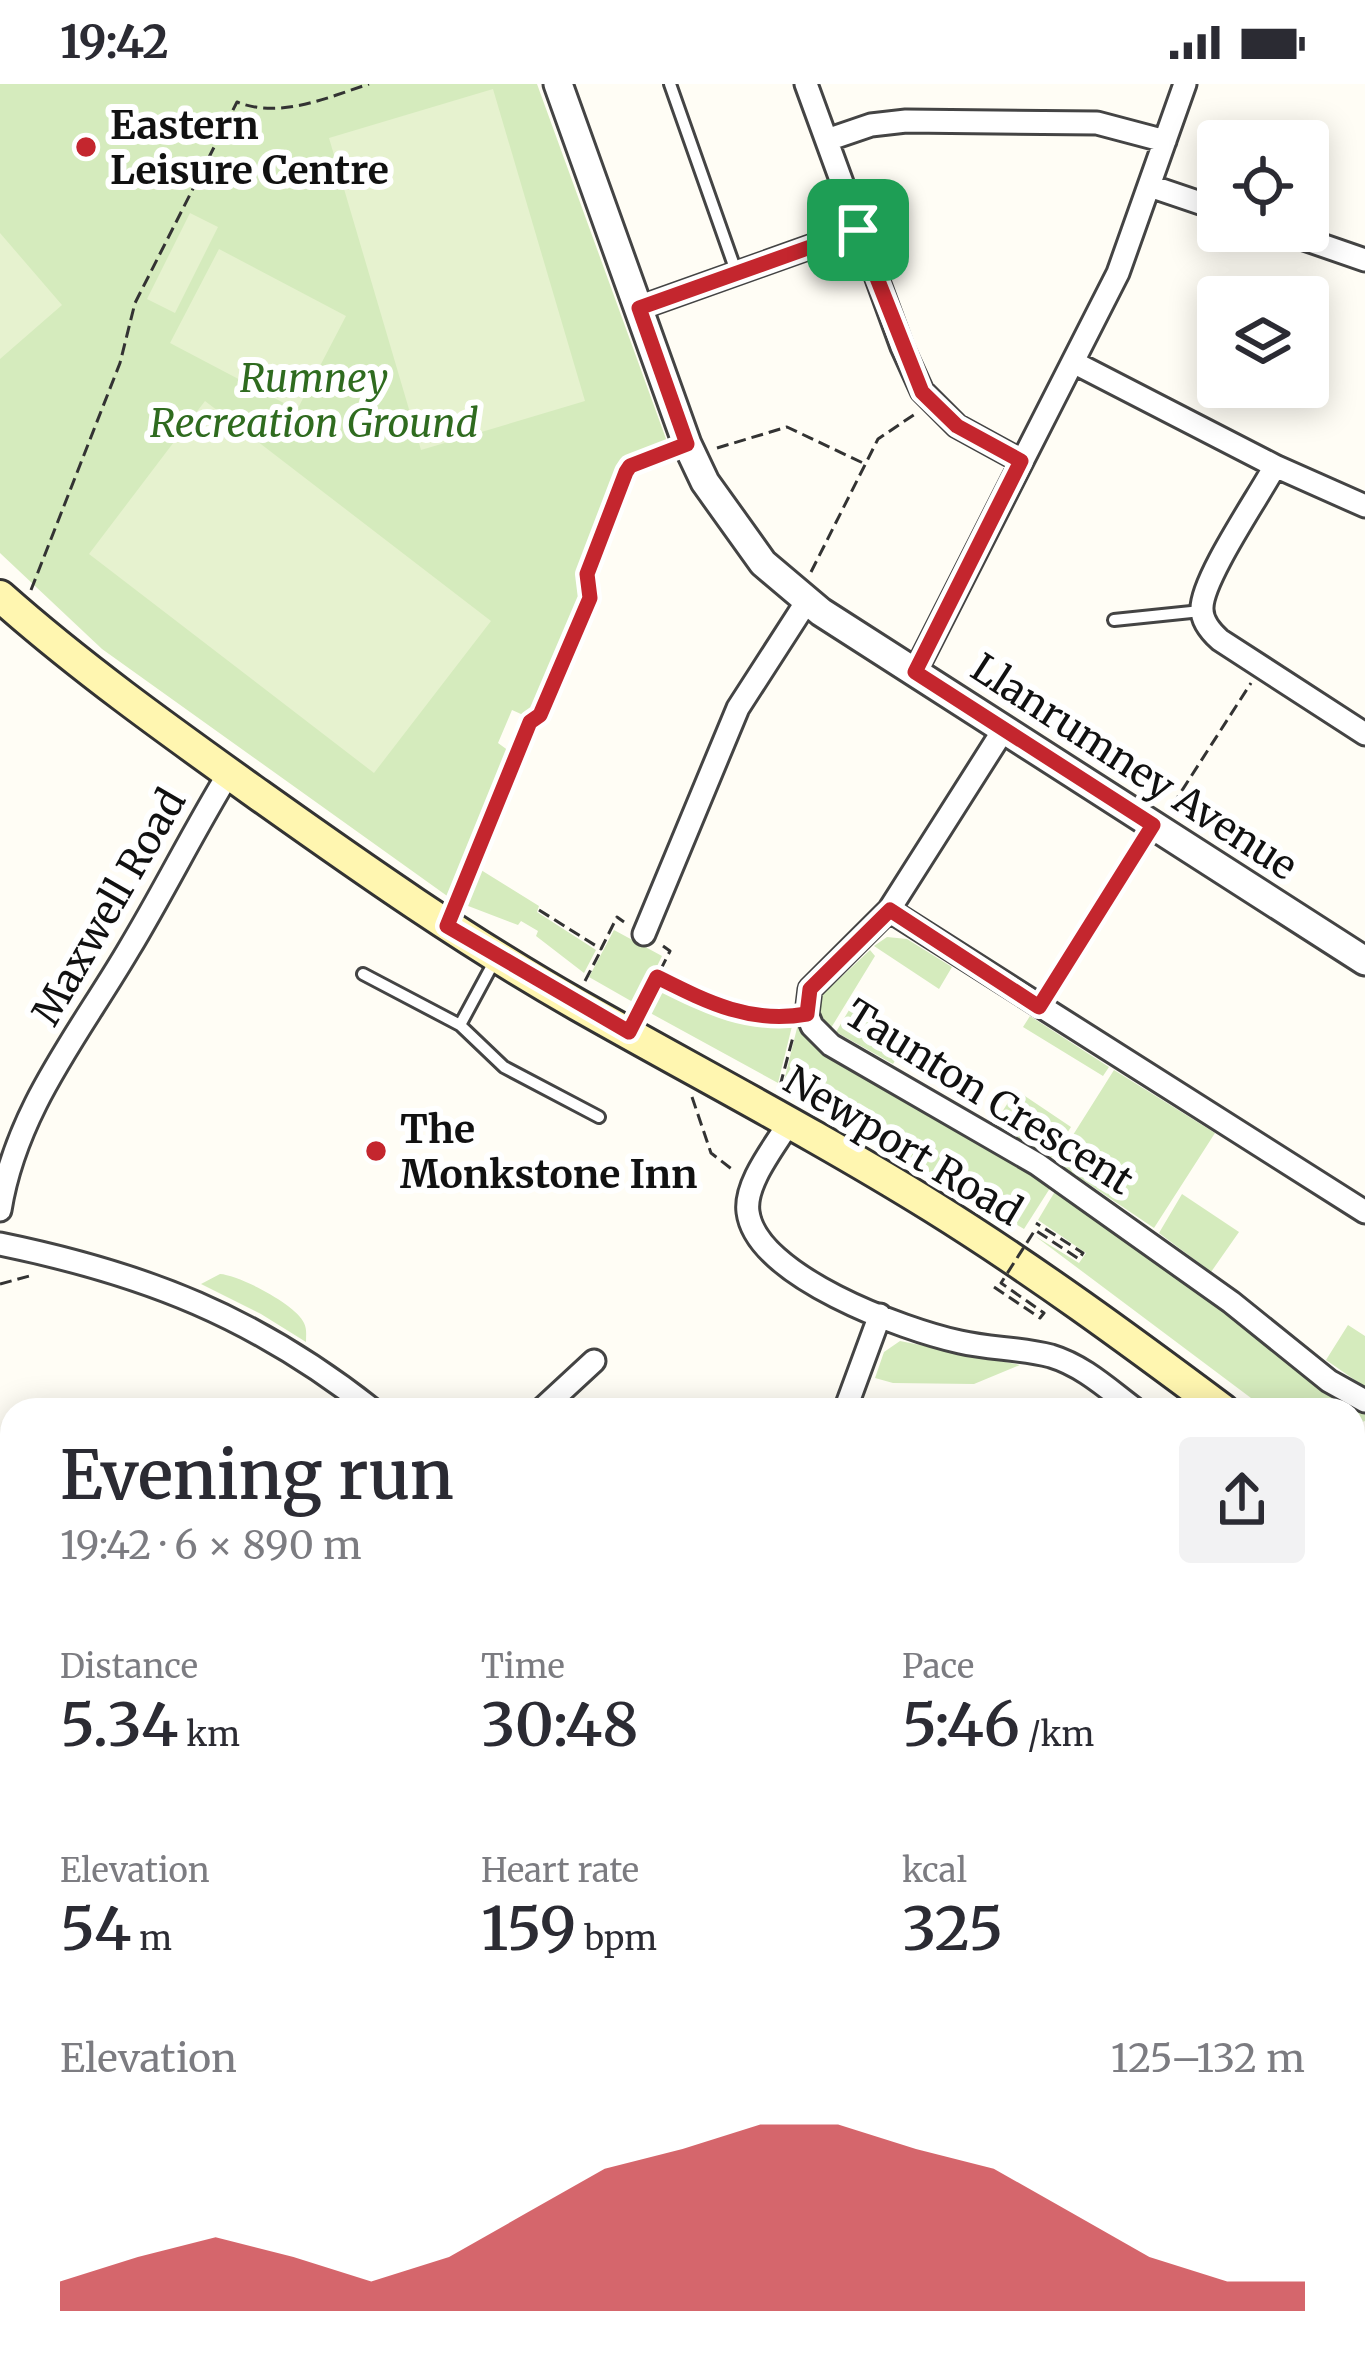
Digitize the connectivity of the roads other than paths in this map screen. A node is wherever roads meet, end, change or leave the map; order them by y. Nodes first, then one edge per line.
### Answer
1 (558, 84) edge
2 (670, 84) edge
3 (806, 84) edge
4 (1185, 84) edge
5 (827, 140) junction
6 (1165, 141) junction
7 (1150, 186) junction
8 (1197, 202) edge
9 (858, 230) junction
10 (1329, 248) edge
11 (1365, 260) edge
12 (736, 274) junction
13 (639, 308) junction
14 (1073, 362) junction
15 (1021, 461) junction
16 (1275, 466) junction
17 (1365, 506) edge
18 (802, 597) junction
19 (10, 604) edge
20 (1202, 610) junction
21 (1114, 620) dead end
22 (915, 672) junction
23 (530, 722) road end
24 (1004, 729) junction
25 (1365, 734) edge
26 (230, 773) junction
27 (890, 910) junction
28 (447, 926) junction
29 (644, 934) road end
30 (497, 957) junction
31 (1365, 961) edge
32 (362, 974) dead end
33 (460, 1025) junction
34 (780, 1115) junction
35 (599, 1118) dead end
36 (0, 1210) edge
37 (1365, 1212) edge
38 (0, 1244) edge
39 (880, 1316) junction
40 (594, 1361) dead end
41 (356, 1398) edge
42 (554, 1398) edge
43 (849, 1398) edge
44 (1120, 1398) edge
45 (1207, 1398) edge
46 (1360, 1398) edge

1 - 13 street, Llanrumney Avenue
2 - 12 lane
3 - 5 street
4 - 6 street
5 - 6 street
5 - 9 street
6 - 7 street
7 - 8 street
7 - 14 street
9 - 12 street
9 - 15 street
10 - 11 street
12 - 13 street
13 - 18 street, Llanrumney Avenue
14 - 15 street
14 - 16 street
15 - 22 street
16 - 17 street
16 - 20 street
18 - 22 street, Llanrumney Avenue
18 - 29 street
19 - 26 main road, Newport Road
20 - 21 lane
20 - 25 street
22 - 24 street, Llanrumney Avenue
23 - 28 lane
24 - 27 street, Taunton Crescent
24 - 31 street, Llanrumney Avenue
26 - 28 main road, Newport Road
26 - 36 street, Maxwell Road
27 - 37 street
27 - 46 street, Taunton Crescent
28 - 30 main road, Newport Road
30 - 33 lane
30 - 34 main road, Newport Road
32 - 33 lane
33 - 35 lane
34 - 39 street
34 - 45 main road, Newport Road
38 - 41 street
39 - 43 street
39 - 44 street
40 - 42 street

